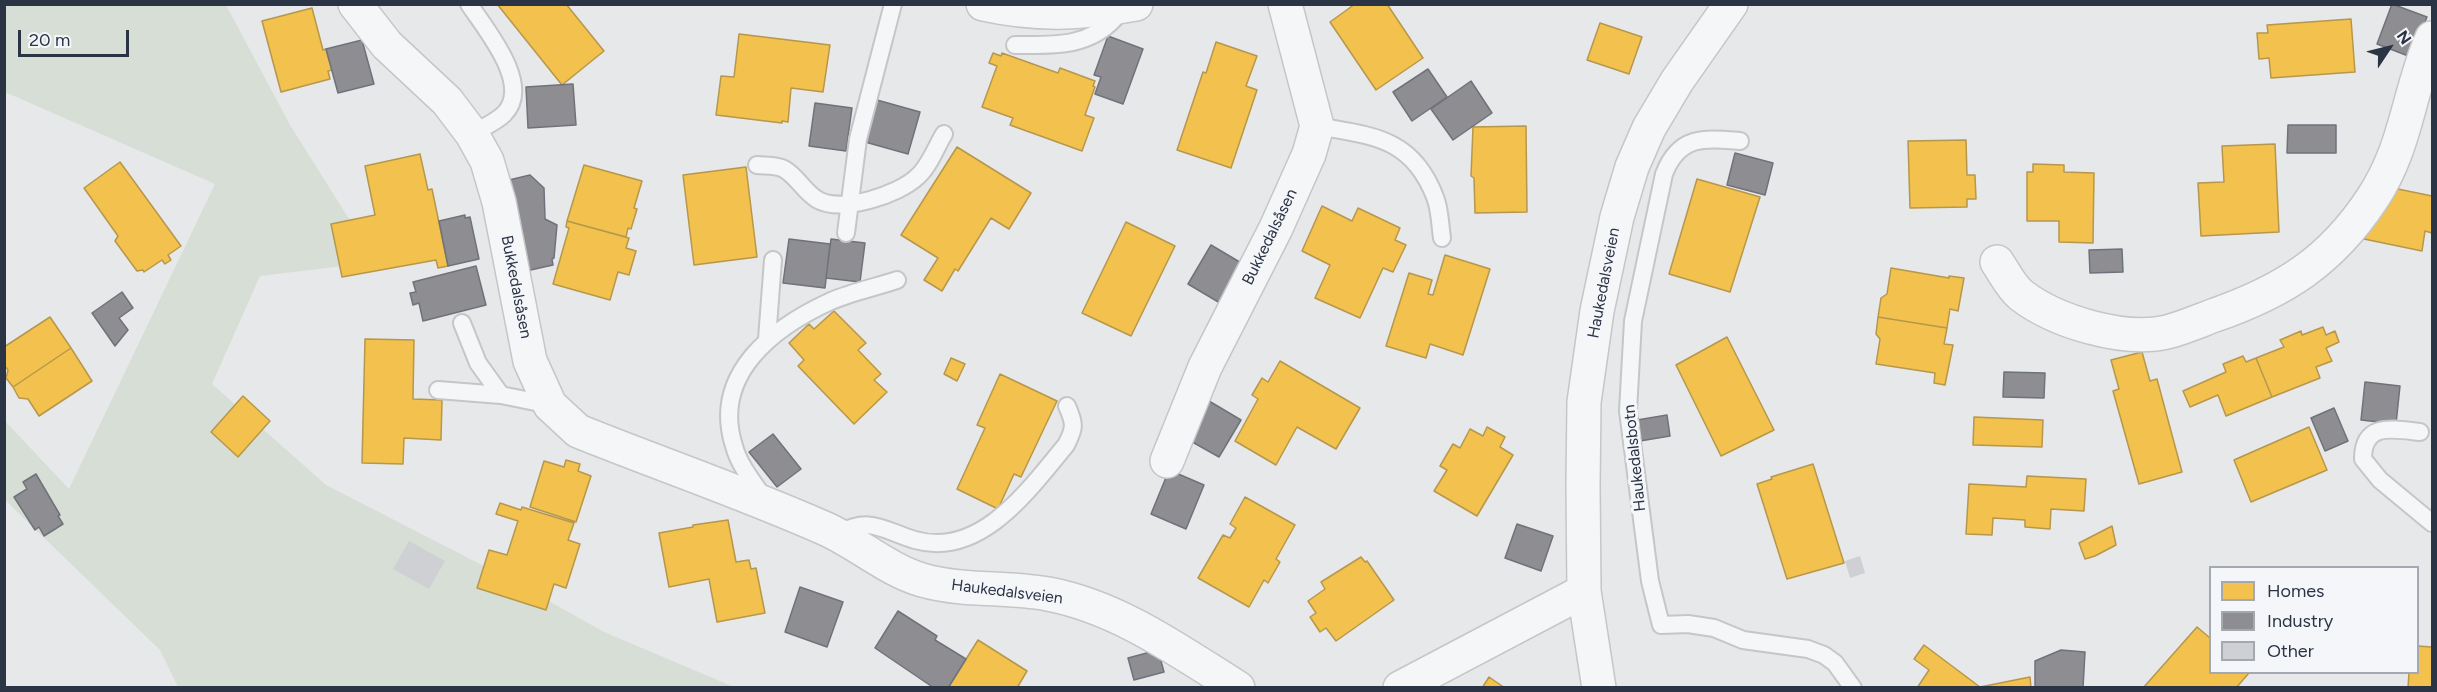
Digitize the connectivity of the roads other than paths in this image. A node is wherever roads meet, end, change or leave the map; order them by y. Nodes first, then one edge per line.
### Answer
1 (355, 4) edge
2 (469, 4) edge
3 (893, 4) edge
4 (983, 4) edge
5 (1286, 4) edge
6 (1731, 4) edge
7 (1125, 6) edge
8 (2433, 38) edge
9 (1015, 45) dead end
10 (1317, 126) junction
11 (472, 134) junction
12 (944, 134) dead end
13 (1740, 141) dead end
14 (757, 165) dead end
15 (849, 204) junction
16 (846, 233) dead end
17 (1442, 238) dead end
18 (773, 260) dead end
19 (1996, 262) dead end
20 (897, 280) dead end
21 (462, 323) dead end
22 (767, 339) junction
23 (438, 390) dead end
24 (501, 395) junction
25 (550, 405) junction
26 (1067, 406) dead end
27 (578, 431) joint
28 (2420, 432) dead end
29 (1167, 461) dead end
30 (767, 504) junction
31 (2433, 523) edge
32 (837, 534) junction
33 (1584, 591) junction
34 (1238, 687) edge
35 (1400, 687) edge
36 (1599, 687) edge
37 (1853, 687) edge

1 - 11 street, Bukkedalsåsen
2 - 11 lane
3 - 15 lane
4 - 7 street
5 - 10 street, Bukkedalsåsen
6 - 33 street, Haukedalsveien
7 - 9 lane
8 - 19 street
10 - 17 lane
10 - 29 street, Bukkedalsåsen
11 - 25 street, Bukkedalsåsen
12 - 15 lane
13 - 37 lane, Haukedalsbotn
14 - 15 lane
15 - 16 lane
18 - 22 lane
20 - 22 lane
21 - 24 lane
22 - 30 lane
23 - 24 lane
24 - 25 lane
25 - 27 street, Bukkedalsåsen
26 - 32 lane
27 - 30 street, Haukedalsveien
28 - 31 lane
30 - 32 street, Haukedalsveien
32 - 34 street, Haukedalsveien
33 - 35 street
33 - 36 street, Haukedalsveien

